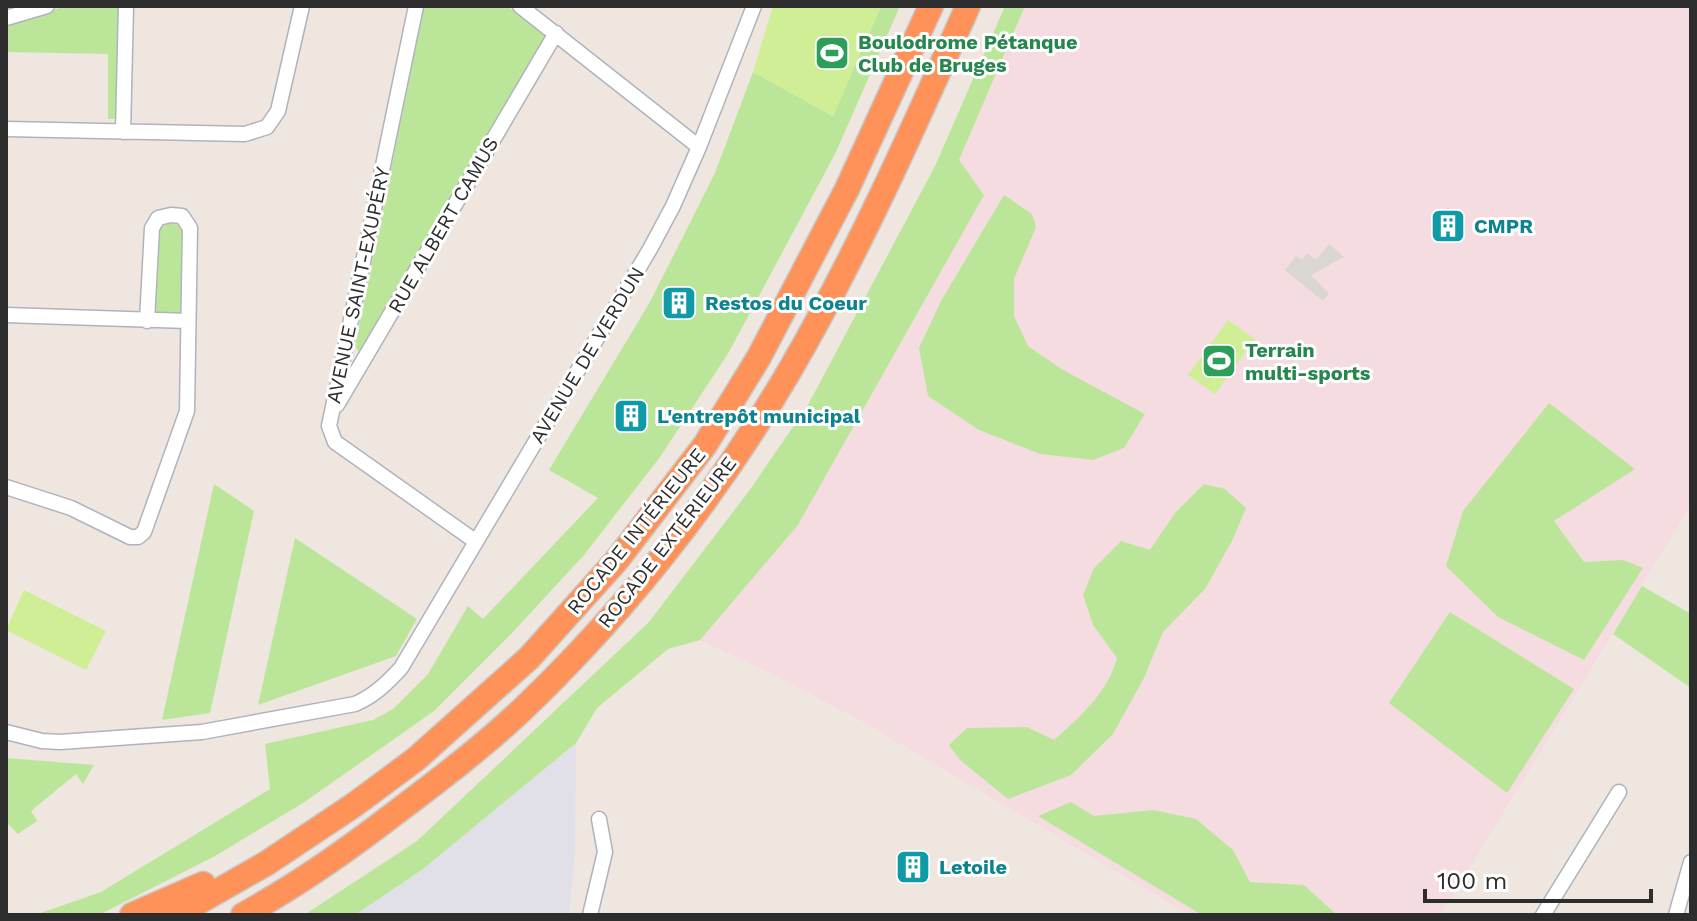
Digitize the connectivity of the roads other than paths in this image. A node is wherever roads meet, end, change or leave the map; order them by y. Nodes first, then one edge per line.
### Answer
1 (47, 6) edge
2 (126, 6) edge
3 (302, 6) edge
4 (416, 6) edge
5 (520, 6) edge
6 (745, 6) edge
7 (754, 6) edge
8 (931, 6) edge
9 (968, 6) edge
10 (6, 18) edge
11 (744, 28) junction
12 (556, 33) junction
13 (6, 129) edge
14 (123, 132) junction
15 (699, 147) junction
16 (6, 315) edge
17 (147, 321) junction
18 (188, 321) junction
19 (330, 417) junction
20 (6, 487) edge
21 (475, 541) junction
22 (6, 732) edge
23 (1619, 792) dead end
24 (599, 819) dead end
25 (314, 832) junction
26 (1691, 862) edge
27 (132, 915) edge
28 (176, 915) edge
29 (243, 915) edge
30 (590, 915) edge
31 (1543, 915) edge
32 (1676, 915) edge

1 - 10 street
2 - 14 street
3 - 14 street
4 - 19 street, AVENUE SAINT-EXUPÉRY
5 - 12 street
6 - 11 street, AVENUE DE VERDUN
7 - 11 street, AVENUE DE VERDUN
8 - 25 highway, ROCADE INTÉRIEURE
9 - 29 highway, ROCADE EXTÉRIEURE
11 - 15 street, AVENUE DE VERDUN
12 - 15 street
12 - 19 street, RUE ALBERT CAMUS
13 - 14 street
15 - 21 street, AVENUE DE VERDUN
16 - 17 street
17 - 18 street
17 - 18 street
18 - 20 street
19 - 21 street, AVENUE SAINT-EXUPÉRY
21 - 22 street, AVENUE DE VERDUN
23 - 31 street
24 - 30 street
25 - 27 highway
25 - 28 highway, ROCADE INTÉRIEURE
26 - 32 street

